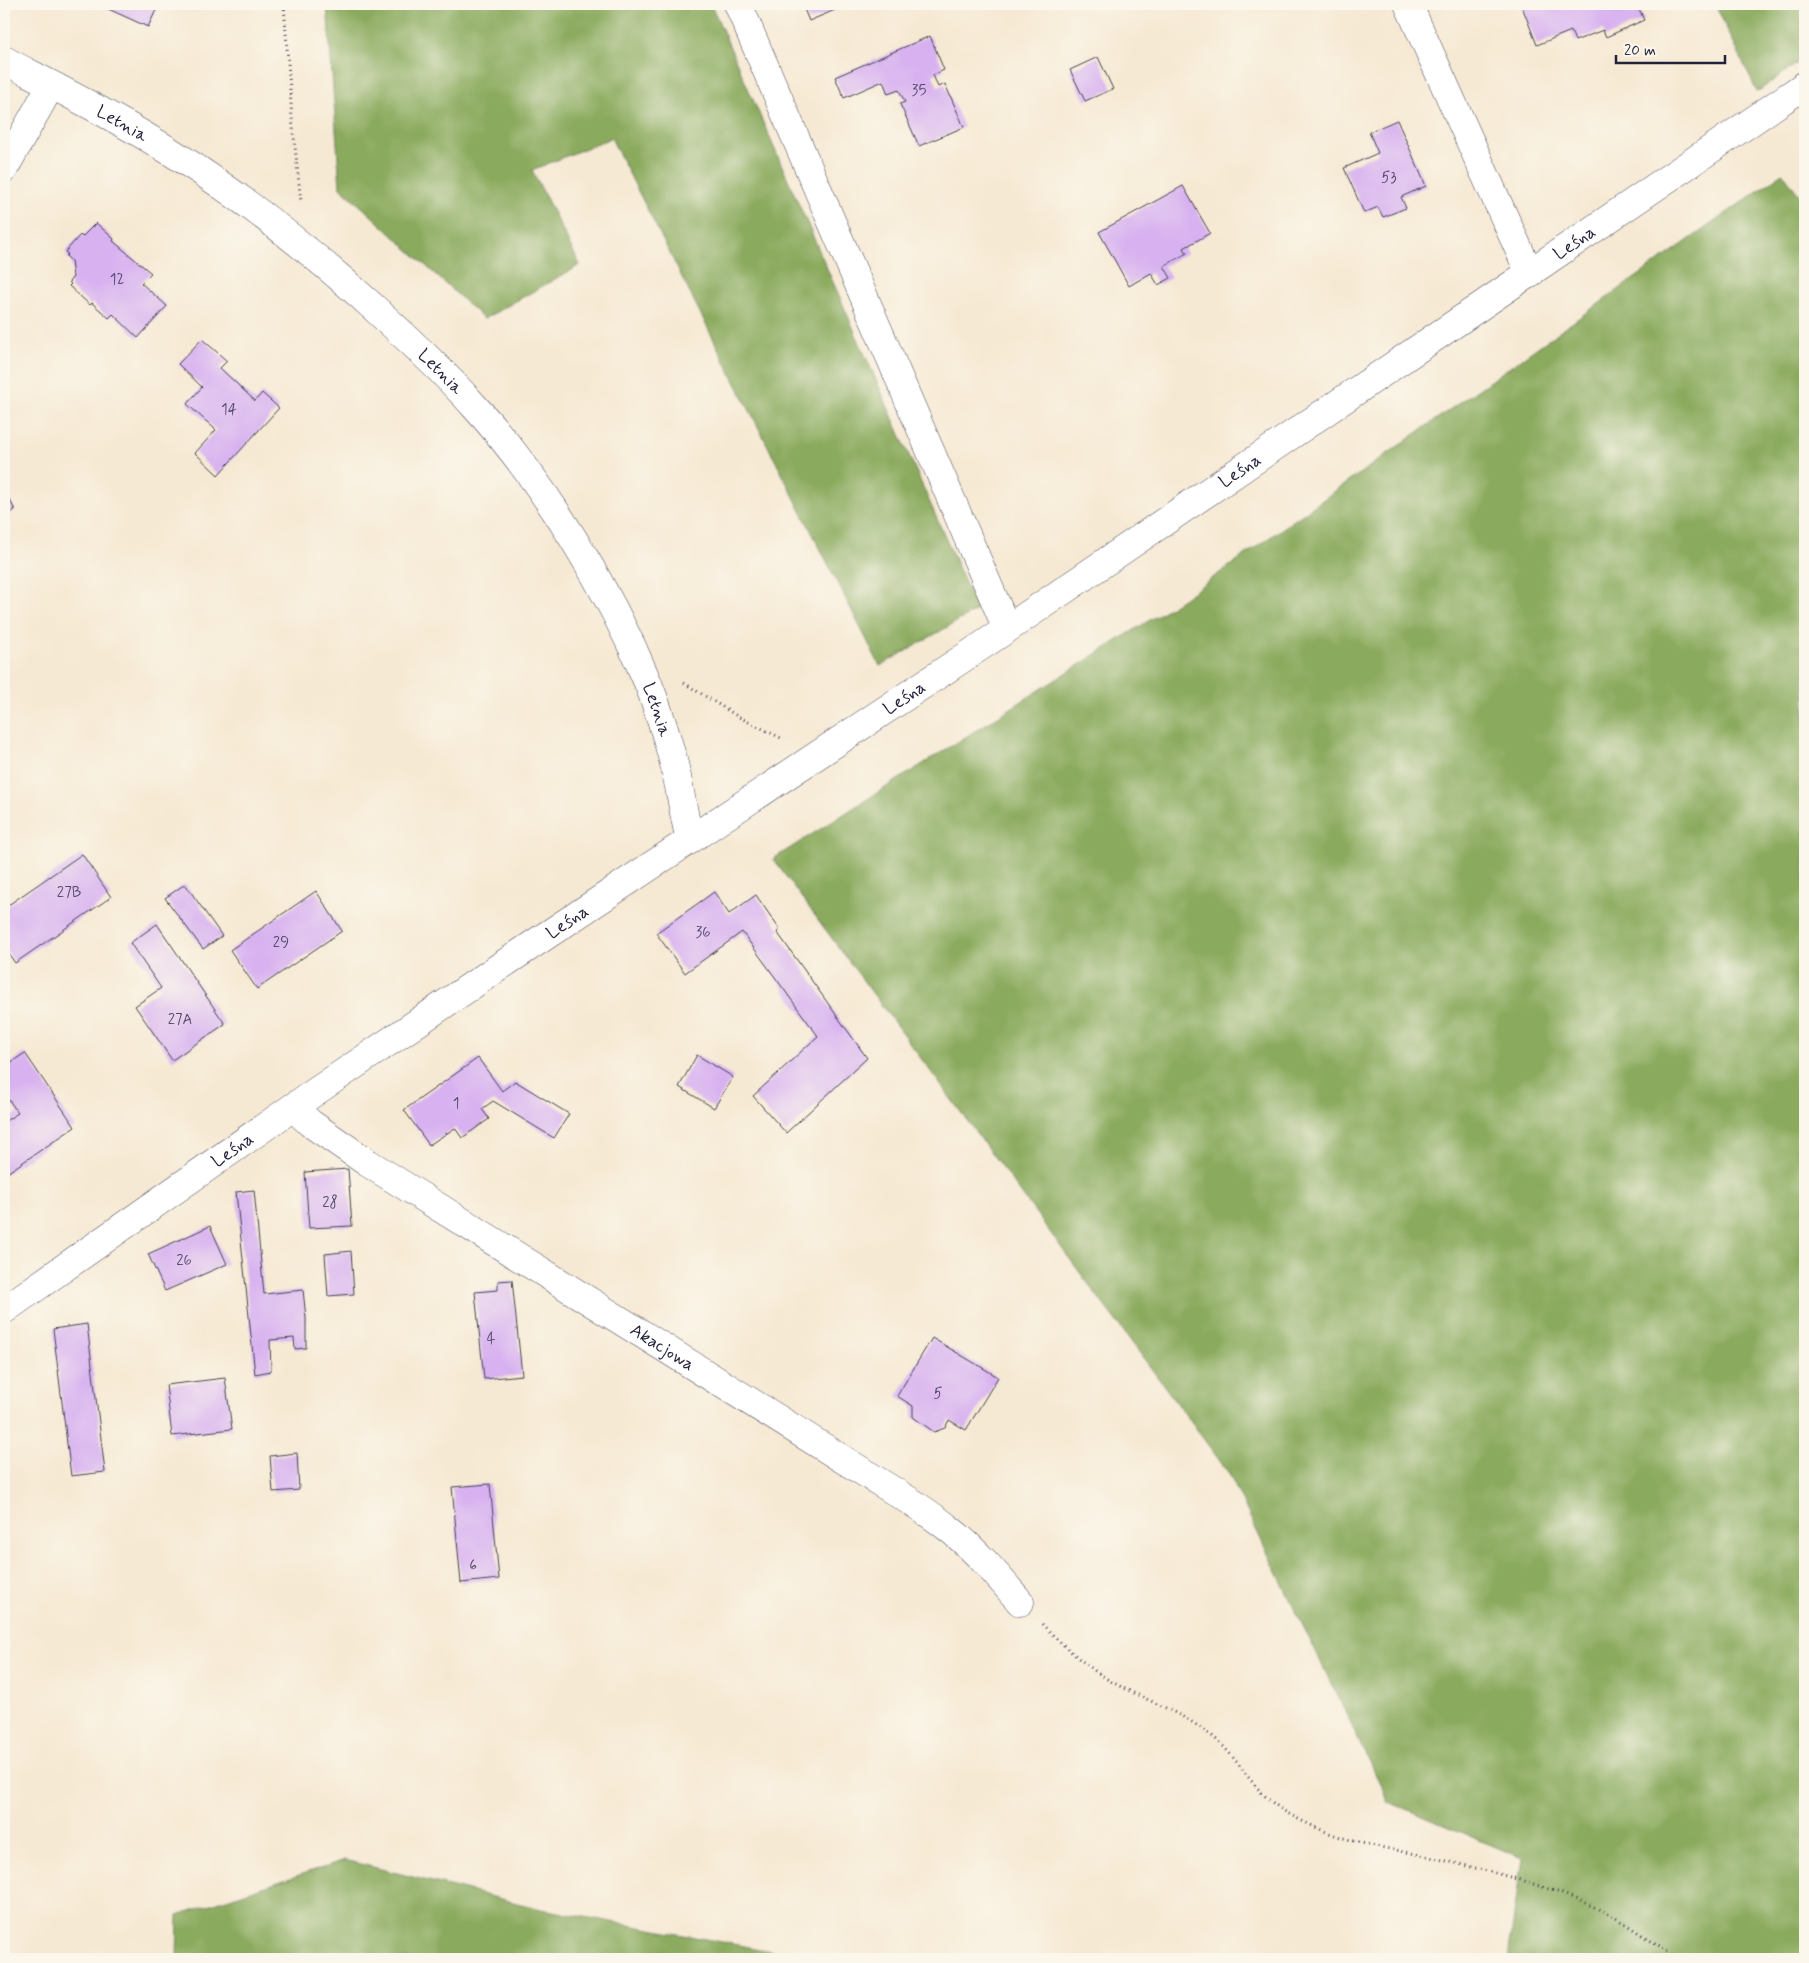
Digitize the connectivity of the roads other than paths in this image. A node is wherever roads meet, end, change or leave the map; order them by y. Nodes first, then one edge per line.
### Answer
1 (738, 4) edge
2 (1408, 4) edge
3 (4, 60) edge
4 (51, 85) junction
5 (1805, 85) edge
6 (4, 168) edge
7 (1530, 274) junction
8 (1007, 629) junction
9 (690, 840) junction
10 (293, 1107) junction
11 (4, 1310) edge
12 (1020, 1602) road end

1 - 8 street
2 - 7 street
3 - 4 street, Letnia
4 - 6 street
4 - 9 street, Letnia
5 - 7 street, Leśna
7 - 8 street, Leśna
8 - 9 street, Leśna
9 - 10 street, Leśna
10 - 11 street, Leśna
10 - 12 street, Akacjowa

